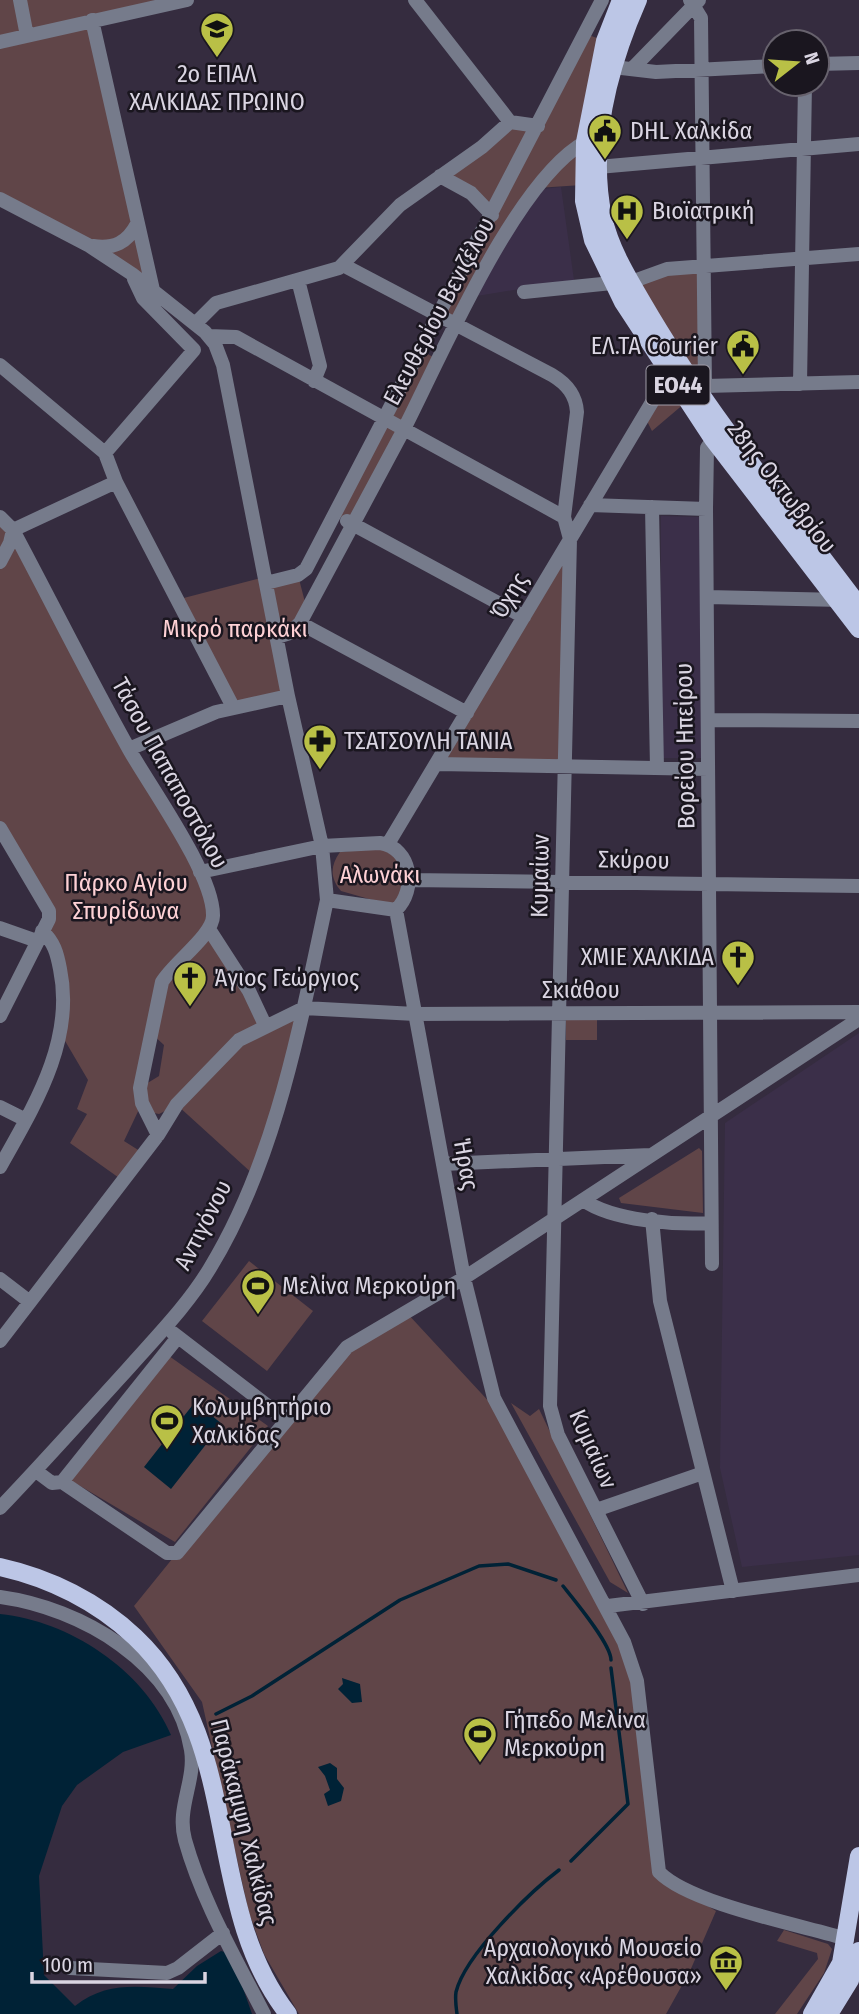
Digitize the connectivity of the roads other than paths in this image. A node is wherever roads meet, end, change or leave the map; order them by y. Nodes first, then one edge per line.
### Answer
1 (20, 0) edge
2 (187, 0) edge
3 (415, 0) edge
4 (602, 0) edge
5 (621, 0) edge
6 (638, 0) edge
7 (695, 2) edge
8 (92, 20) junction
9 (27, 36) junction
10 (0, 42) edge
11 (859, 63) edge
12 (831, 64) edge
13 (613, 67) junction
14 (761, 67) edge
15 (632, 69) junction
16 (702, 69) junction
17 (805, 98) edge
18 (510, 122) junction
19 (538, 127) junction
20 (584, 142) junction
21 (859, 144) edge
22 (804, 149) junction
23 (703, 158) junction
24 (598, 167) junction
25 (440, 176) junction
26 (0, 199) edge
27 (492, 215) junction
28 (137, 225) junction
29 (88, 246) junction
30 (859, 254) edge
31 (803, 259) junction
32 (343, 265) junction
33 (704, 265) junction
34 (132, 274) junction
35 (298, 280) junction
36 (631, 282) junction
37 (612, 283) junction
38 (153, 290) junction
39 (524, 292) dead end
40 (439, 317) junction
41 (195, 324) junction
42 (456, 326) junction
43 (209, 336) junction
44 (0, 365) edge
45 (670, 372) junction
46 (314, 381) junction
47 (859, 382) edge
48 (800, 384) junction
49 (701, 389) junction
50 (385, 420) junction
51 (403, 430) junction
52 (713, 439) junction
53 (105, 453) junction
54 (116, 482) junction
55 (590, 505) junction
56 (652, 507) junction
57 (706, 509) junction
58 (335, 514) junction
59 (0, 517) edge
60 (564, 517) junction
61 (353, 524) junction
62 (13, 530) junction
63 (570, 539) junction
64 (0, 562) edge
65 (266, 583) junction
66 (707, 597) junction
67 (853, 602) edge
68 (524, 617) junction
69 (300, 623) junction
70 (859, 629) edge
71 (277, 637) junction
72 (288, 696) junction
73 (233, 706) junction
74 (467, 713) junction
75 (708, 720) junction
76 (859, 721) edge
77 (129, 749) junction
78 (436, 764) junction
79 (565, 766) junction
80 (657, 768) junction
81 (708, 769) junction
82 (1, 832) edge
83 (388, 844) junction
84 (322, 846) junction
85 (200, 872) junction
86 (409, 880) junction
87 (563, 882) junction
88 (710, 884) junction
89 (859, 886) edge
90 (327, 900) junction
91 (396, 910) junction
92 (0, 928) edge
93 (209, 929) junction
94 (40, 936) junction
95 (304, 1008) junction
96 (859, 1012) edge
97 (561, 1013) junction
98 (710, 1013) junction
99 (415, 1014) junction
100 (0, 1015) edge
101 (859, 1019) edge
102 (265, 1025) junction
103 (0, 1107) edge
104 (711, 1115) junction
105 (26, 1120) junction
106 (158, 1135) junction
107 (651, 1155) junction
108 (556, 1159) junction
109 (443, 1164) junction
110 (0, 1167) edge
111 (583, 1200) junction
112 (553, 1219) junction
113 (652, 1219) junction
114 (711, 1223) junction
115 (712, 1264) dead end
116 (464, 1278) junction
117 (0, 1279) edge
118 (30, 1302) junction
119 (164, 1327) junction
120 (178, 1337) junction
121 (0, 1341) edge
122 (286, 1420) junction
123 (36, 1471) junction
124 (703, 1473) junction
125 (62, 1482) junction
126 (0, 1507) edge
127 (596, 1510) junction
128 (0, 1567) edge
129 (859, 1575) edge
130 (733, 1591) junction
131 (0, 1597) edge
132 (643, 1604) junction
133 (608, 1606) junction
134 (859, 1856) edge
135 (223, 1933) junction
136 (853, 1945) edge
137 (70, 1968) dead end
138 (264, 2014) edge
139 (288, 2014) edge
140 (812, 2014) edge
141 (828, 2014) edge

1 - 9 street
2 - 8 street
3 - 18 street
4 - 19 street
5 - 20 main road, ΕΟ44
6 - 13 main road, ΕΟ44
7 - 15 street
7 - 16 street
8 - 9 street
8 - 28 street
9 - 10 street
11 - 12 street
13 - 15 street
13 - 24 main road, ΕΟ44
14 - 16 street
15 - 16 street
16 - 23 street
17 - 22 street
18 - 19 street
18 - 25 street
19 - 27 street
20 - 37 main road, 28ης Οκτωβρίου / ΕΟ44
20 - 42 street, Ελευθερίου Βενιζέλου
21 - 22 street
22 - 23 street
22 - 31 street
23 - 24 street
23 - 33 street
24 - 36 main road, 28ης Οκτωβρίου / ΕΟ44
25 - 27 street
25 - 32 street
26 - 29 street
27 - 40 street
28 - 29 street
28 - 38 street
29 - 34 street
30 - 31 street
31 - 33 street
31 - 48 street
32 - 35 street
32 - 40 street, Κυμαίων
33 - 36 street
33 - 49 street
34 - 38 street
34 - 53 street
35 - 41 street
35 - 46 street
36 - 49 main road, 28ης Οκτωβρίου / ΕΟ44
37 - 39 street
37 - 45 main road, 28ης Οκτωβρίου / ΕΟ44
38 - 41 street
40 - 42 street, Κυμαίων
40 - 50 street
41 - 43 street
42 - 51 street, Ελευθερίου Βενιζέλου
42 - 60 street, Κυμαίων
43 - 46 street
43 - 65 street, Αντιγόνου
44 - 53 street
45 - 52 main road, 28ης Οκτωβρίου / ΕΟ44
45 - 55 street, Όχης
46 - 50 street
47 - 48 street
48 - 49 street
49 - 67 main road, 28ης Οκτωβρίου / ΕΟ44
50 - 51 street
50 - 58 street
51 - 60 street
51 - 61 street, Ελευθερίου Βενιζέλου
52 - 57 street, Βορείου Ηπείρου
52 - 67 main road, 28ης Οκτωβρίου / ΕΟ44
53 - 54 street
54 - 62 street
54 - 73 street
55 - 56 street
55 - 63 street, Όχης
56 - 57 street
56 - 80 street
57 - 66 street, Βορείου Ηπείρου
58 - 61 street
58 - 65 street
59 - 62 street, Τάσου Παπαποστόλου
60 - 63 street, Κυμαίων
61 - 68 street
61 - 69 street, Ελευθερίου Βενιζέλου
62 - 64 street
62 - 77 street, Τάσου Παπαποστόλου
63 - 68 street, Όχης
63 - 79 street, Κυμαίων
65 - 71 street, Αντιγόνου
66 - 67 street
66 - 75 street, Βορείου Ηπείρου
67 - 70 main road, 28ης Οκτωβρίου / ΕΟ44
68 - 74 street, Όχης
69 - 71 street
69 - 74 street
71 - 72 street, Αντιγόνου
72 - 73 street
72 - 84 street, Αντιγόνου
73 - 77 street
74 - 78 street, Όχης
75 - 76 street
75 - 81 street, Βορείου Ηπείρου
77 - 85 street, Τάσου Παπαποστόλου
78 - 79 street
78 - 83 street, Όχης
79 - 80 street
79 - 87 street, Κυμαίων
80 - 81 street
81 - 88 street, Βορείου Ηπείρου
82 - 94 street
83 - 84 street
83 - 86 street
84 - 85 street
84 - 90 street, Αντιγόνου
85 - 93 street, Τάσου Παπαποστόλου
86 - 87 street, Σκύρου
86 - 91 street
87 - 88 street, Σκύρου
87 - 97 street, Κυμαίων
88 - 89 street, Σκύρου
88 - 98 street, Βορείου Ηπείρου
90 - 91 street
90 - 95 street, Αντιγόνου
91 - 99 street, Ήρας
92 - 94 street
93 - 102 street
93 - 106 street
94 - 100 street
94 - 105 street
95 - 99 street, Σκιάθου
95 - 102 street
95 - 119 street, Αντιγόνου
96 - 98 street, Σκιάθου
97 - 98 street, Σκιάθου
97 - 99 street, Σκιάθου
97 - 108 street, Κυμαίων
98 - 104 street, Βορείου Ηπείρου
99 - 109 street, Ήρας
101 - 104 street
102 - 106 street
103 - 105 street
104 - 107 street
104 - 114 street, Βορείου Ηπείρου
105 - 110 street
106 - 118 street
107 - 108 street
107 - 111 street
108 - 109 street
108 - 112 street, Κυμαίων
109 - 116 street, Ήρας
111 - 112 street
111 - 113 street
112 - 116 street
112 - 127 street, Κυμαίων
113 - 114 street
113 - 124 street
114 - 115 street, Βορείου Ηπείρου
116 - 122 street
116 - 133 street, Ήρας
117 - 118 street
118 - 121 street
119 - 120 street
119 - 123 street, Αντιγόνου
120 - 122 street
120 - 125 street
122 - 125 street
123 - 125 street
123 - 126 street, Αντιγόνου
124 - 127 street
124 - 130 street
127 - 132 street, Κυμαίων
128 - 139 main road, Παράκαμψη Χαλκίδας
129 - 130 street
130 - 132 street
131 - 135 street
132 - 133 street
133 - 136 street, Ήρας
134 - 136 main road
135 - 137 street
135 - 138 street
136 - 140 main road
136 - 141 main road

